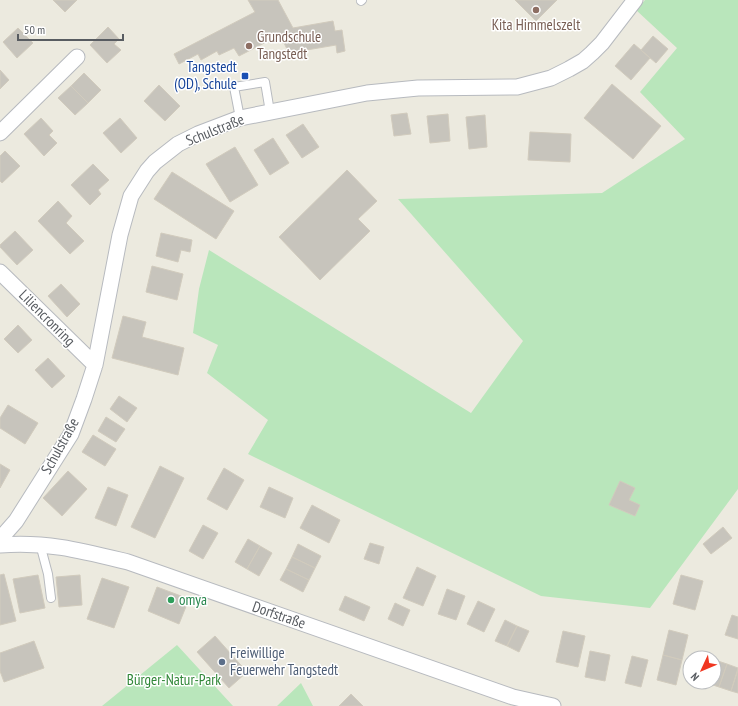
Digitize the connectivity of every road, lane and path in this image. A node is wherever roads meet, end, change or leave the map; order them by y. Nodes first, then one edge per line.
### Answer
1 (635, 0) edge
2 (77, 57) dead end
3 (270, 112) junction
4 (240, 118) junction
5 (0, 133) edge
6 (0, 272) edge
7 (95, 365) junction
8 (16, 521) junction
9 (0, 539) edge
10 (22, 543) junction
11 (40, 544) junction
12 (0, 545) edge
13 (51, 598) dead end
14 (553, 706) edge

1 - 3 street, Schulstraße
2 - 5 street
3 - 4 street, Schulstraße
3 - 4 lane
4 - 7 street, Schulstraße
6 - 7 street, Liliencronring
7 - 8 street, Schulstraße
8 - 9 street, Schulstraße
8 - 10 street
10 - 11 street, Dorfstraße
10 - 12 street, Dorfstraße
11 - 13 lane
11 - 14 street, Dorfstraße

